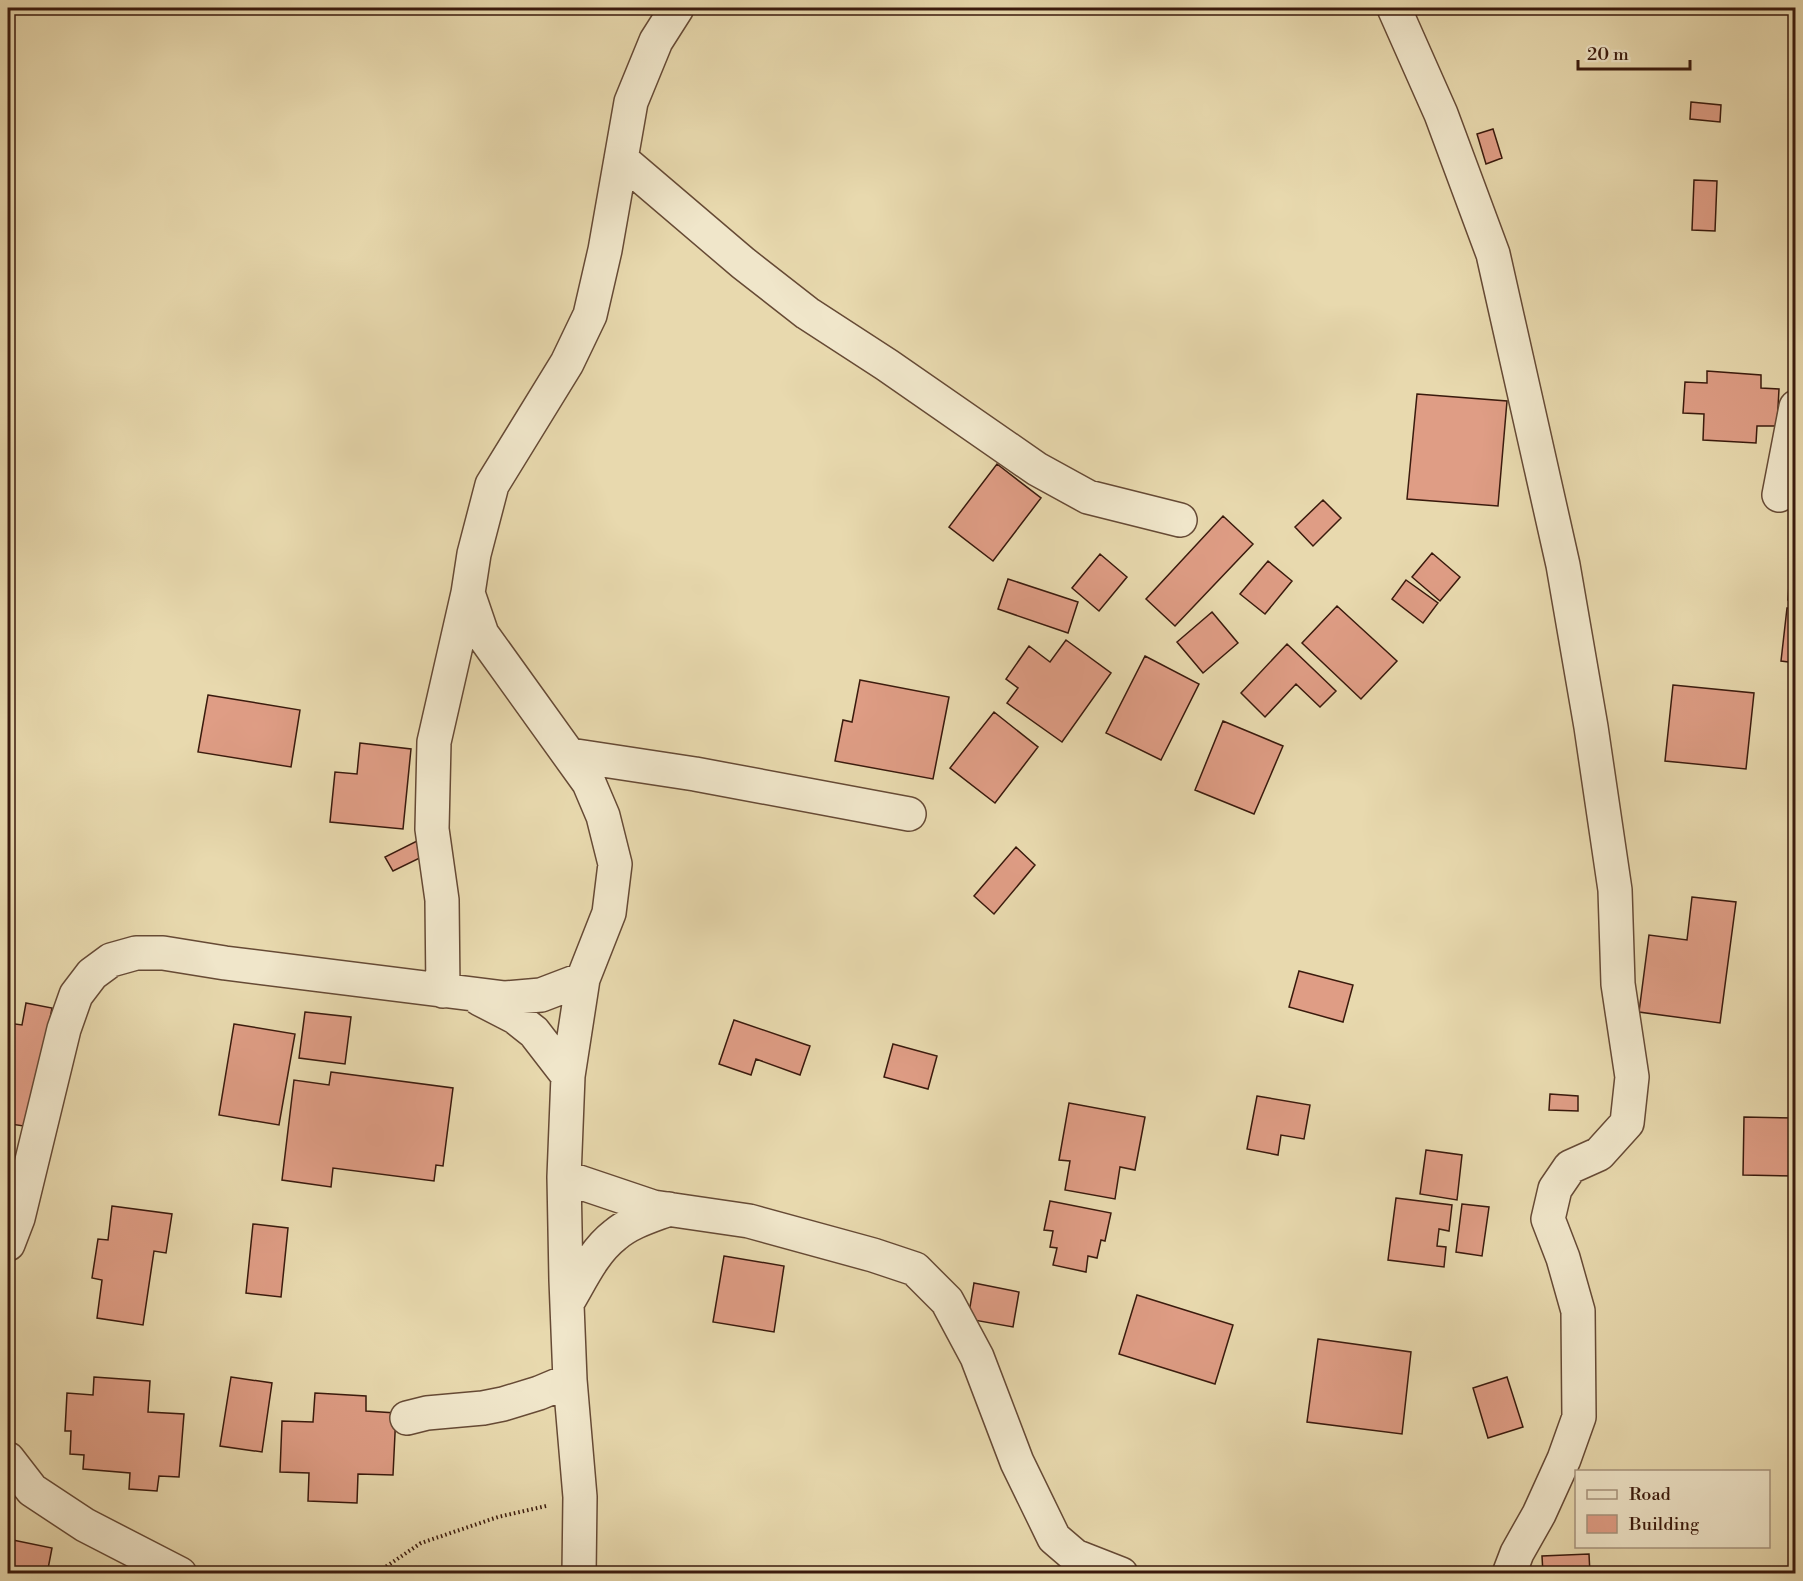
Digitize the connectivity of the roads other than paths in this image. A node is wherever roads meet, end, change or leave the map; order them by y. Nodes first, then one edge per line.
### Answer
1 (677, 8) edge
2 (1394, 8) edge
3 (621, 159) junction
4 (1796, 407) edge
5 (1779, 495) dead end
6 (1180, 520) dead end
7 (468, 593) junction
8 (570, 755) junction
9 (909, 814) dead end
10 (583, 979) junction
11 (457, 992) junction
12 (568, 1076) junction
13 (564, 1177) junction
14 (669, 1209) junction
15 (11, 1230) edge
16 (567, 1303) junction
17 (570, 1380) junction
18 (407, 1418) dead end
19 (8, 1459) edge
20 (180, 1574) edge
21 (579, 1574) edge
22 (1121, 1574) edge
23 (1509, 1574) edge

1 - 3 street
2 - 23 street
3 - 6 street
3 - 7 street
4 - 5 street
7 - 8 street
7 - 11 street
8 - 9 street
8 - 10 street
10 - 11 street
10 - 12 street
11 - 12 street
11 - 15 street
12 - 13 street
13 - 14 street
13 - 16 street
14 - 16 street
14 - 22 street
16 - 17 street
17 - 18 street
17 - 21 street
19 - 20 street

